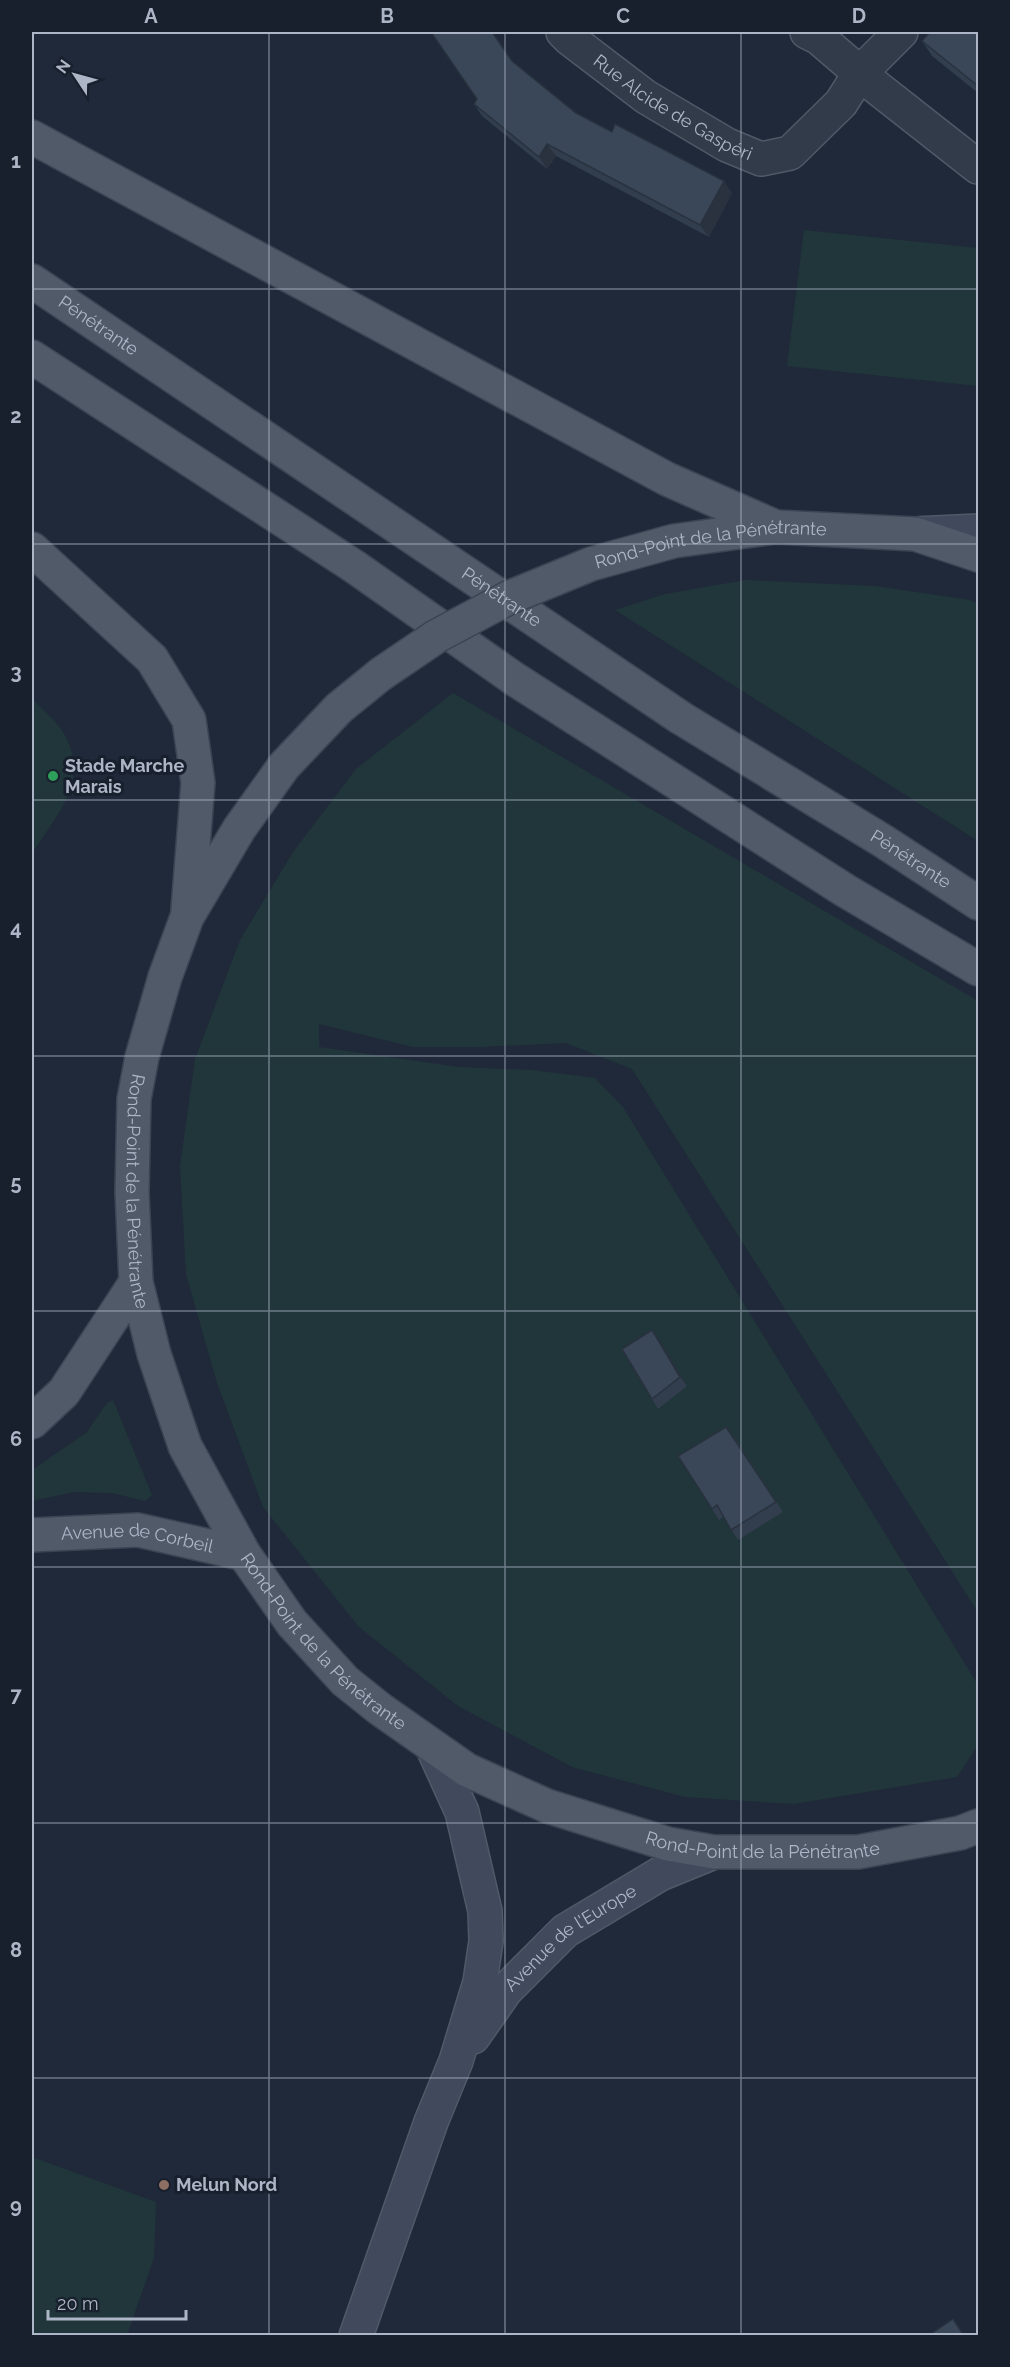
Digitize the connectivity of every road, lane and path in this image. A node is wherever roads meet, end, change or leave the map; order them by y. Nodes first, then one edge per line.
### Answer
1 (563, 32) edge
2 (807, 32) edge
3 (901, 32) edge
4 (860, 73) junction
5 (32, 137) edge
6 (978, 167) edge
7 (32, 281) edge
8 (32, 357) edge
9 (776, 527) junction
10 (978, 531) edge
11 (915, 534) junction
12 (32, 549) edge
13 (978, 555) edge
14 (978, 903) edge
15 (187, 917) junction
16 (978, 969) edge
17 (136, 1282) junction
18 (32, 1422) edge
19 (32, 1535) edge
20 (244, 1554) junction
21 (432, 1746) junction
22 (972, 1834) edge
23 (714, 1852) junction
24 (456, 2061) junction
25 (356, 2336) edge

1 - 4 street, Rue Alcide de Gaspéri
2 - 4 street
3 - 4 street
4 - 6 street
5 - 9 main road
7 - 14 main road, Pénétrante
8 - 16 main road
9 - 11 main road, Rond-Point de la Pénétrante
9 - 15 main road, Rond-Point de la Pénétrante, bridge
10 - 11 main road
11 - 13 main road, Rond-Point de la Pénétrante
12 - 15 main road
15 - 17 main road, Rond-Point de la Pénétrante
17 - 18 main road
17 - 20 main road, Rond-Point de la Pénétrante
19 - 20 main road, Avenue de Corbeil
20 - 21 main road, Rond-Point de la Pénétrante
21 - 23 main road, Rond-Point de la Pénétrante
21 - 24 main road, Avenue de l'Europe
22 - 23 main road, Rond-Point de la Pénétrante
23 - 24 main road, Avenue de l'Europe
24 - 25 main road, Avenue de l'Europe

